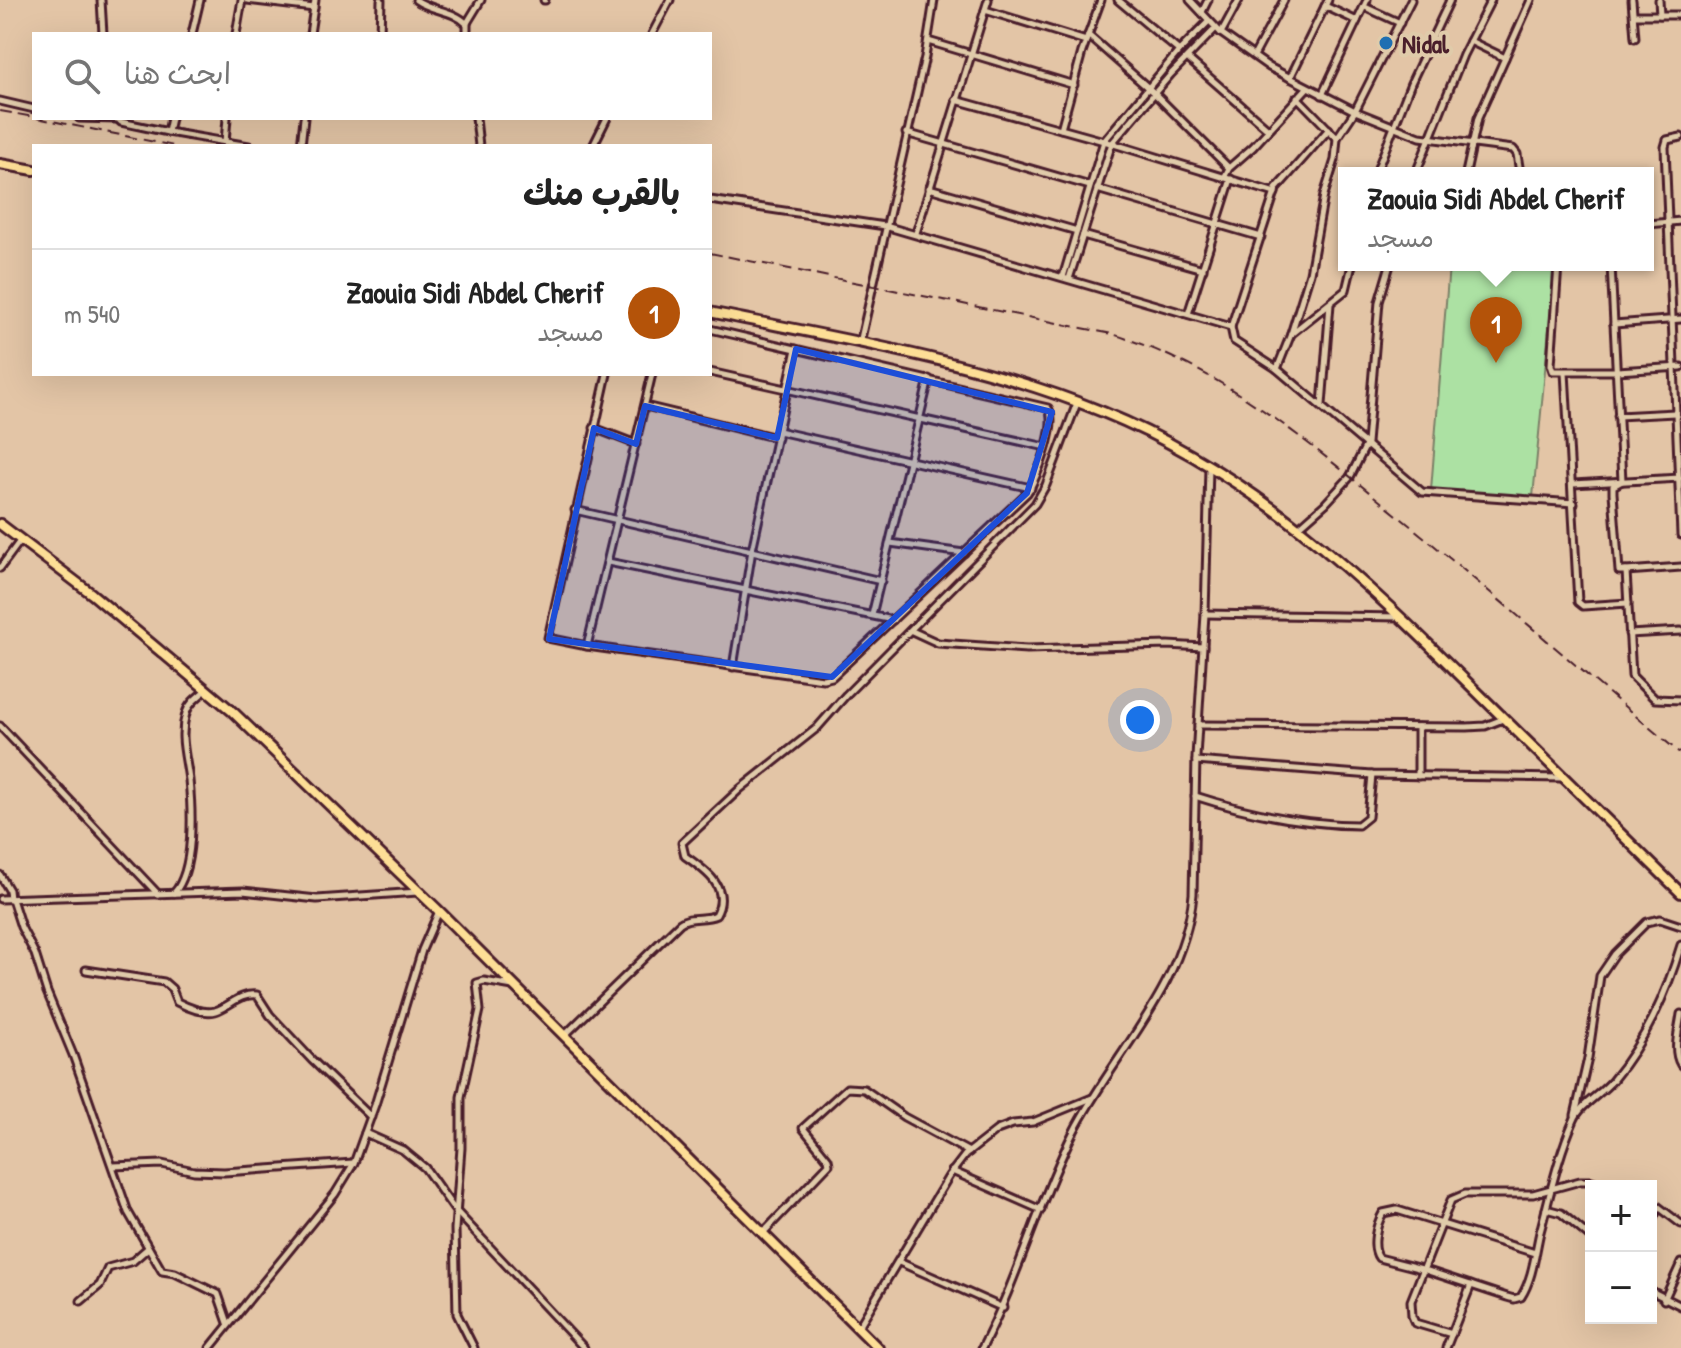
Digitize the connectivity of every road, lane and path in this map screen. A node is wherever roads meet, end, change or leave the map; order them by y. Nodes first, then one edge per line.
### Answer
1 (101, 0) edge
2 (199, 0) edge
3 (245, 0) edge
4 (315, 0) edge
5 (381, 0) edge
6 (416, 0) edge
7 (481, 0) edge
8 (670, 0) edge
9 (934, 0) edge
10 (988, 0) edge
11 (1101, 0) edge
12 (1118, 0) edge
13 (1190, 0) edge
14 (1208, 0) edge
15 (1239, 0) edge
16 (1284, 0) edge
17 (1411, 0) edge
18 (1450, 0) edge
19 (1491, 0) edge
20 (1531, 0) edge
21 (1632, 0) edge
22 (1659, 0) edge
23 (1326, 3) edge
24 (1366, 3) edge
25 (314, 8) junction
26 (985, 10) junction
27 (1202, 12) junction
28 (1634, 15) junction
29 (1660, 15) junction
30 (1681, 15) edge
31 (1209, 21) junction
32 (1357, 21) junction
33 (1400, 23) junction
34 (467, 24) junction
35 (1200, 29) junction
36 (1218, 31) junction
37 (103, 32) edge
38 (192, 32) edge
39 (237, 32) edge
40 (310, 32) edge
41 (380, 32) edge
42 (467, 32) edge
43 (653, 32) edge
44 (1207, 35) junction
45 (1087, 38) junction
46 (1635, 38) dead end
47 (928, 41) junction
48 (1470, 41) junction
49 (1179, 51) junction
50 (971, 54) junction
51 (1254, 56) junction
52 (1187, 58) junction
53 (1505, 58) junction
54 (1290, 78) junction
55 (1074, 85) junction
56 (1147, 88) junction
57 (1307, 88) junction
58 (1154, 93) junction
59 (1322, 95) junction
60 (1297, 97) junction
61 (956, 100) junction
62 (0, 101) edge
63 (32, 109) edge
64 (1355, 111) junction
65 (124, 120) edge
66 (171, 120) edge
67 (227, 120) edge
68 (304, 120) edge
69 (476, 120) edge
70 (605, 120) edge
71 (1393, 127) junction
72 (1061, 129) junction
73 (1268, 129) junction
74 (1329, 129) junction
75 (168, 132) junction
76 (906, 133) junction
77 (1681, 137) edge
78 (1337, 138) junction
79 (1429, 139) junction
80 (1104, 141) junction
81 (225, 142) junction
82 (943, 143) junction
83 (1112, 143) junction
84 (1471, 143) junction
85 (237, 144) edge
86 (301, 144) edge
87 (479, 144) edge
88 (594, 144) edge
89 (0, 164) edge
90 (1378, 167) edge
91 (1418, 167) edge
92 (1467, 167) edge
93 (1518, 167) edge
94 (1229, 168) junction
95 (32, 170) edge
96 (1224, 178) junction
97 (1231, 179) junction
98 (1090, 186) junction
99 (929, 188) junction
100 (1097, 189) junction
101 (1275, 193) junction
102 (712, 200) edge
103 (1681, 221) edge
104 (1668, 222) junction
105 (1654, 223) edge
106 (1218, 224) junction
107 (885, 226) junction
108 (916, 233) junction
109 (1080, 233) junction
110 (1261, 237) junction
111 (1203, 269) junction
112 (1351, 271) edge
113 (1388, 271) edge
114 (1558, 271) edge
115 (1611, 271) edge
116 (1681, 271) edge
117 (1670, 272) junction
118 (1066, 278) junction
119 (1330, 304) junction
120 (712, 312) edge
121 (1188, 314) junction
122 (1672, 319) junction
123 (1681, 319) edge
124 (1614, 324) junction
125 (1231, 327) junction
126 (712, 329) edge
127 (1291, 334) junction
128 (860, 344) junction
129 (796, 349) junction
130 (1673, 367) junction
131 (1681, 367) edge
132 (1277, 369) junction
133 (1617, 371) junction
134 (712, 372) edge
135 (1565, 372) junction
136 (607, 376) edge
137 (652, 376) edge
138 (929, 379) junction
139 (787, 390) junction
140 (1077, 402) junction
141 (645, 406) junction
142 (1322, 406) junction
143 (1675, 413) junction
144 (1618, 416) junction
145 (919, 419) junction
146 (594, 428) junction
147 (777, 434) junction
148 (636, 444) junction
149 (1366, 446) junction
150 (1046, 447) junction
151 (909, 462) junction
152 (1209, 465) junction
153 (1681, 478) edge
154 (1622, 481) junction
155 (1573, 484) junction
156 (1031, 488) junction
157 (1574, 503) junction
158 (575, 510) junction
159 (618, 521) junction
160 (0, 524) edge
161 (1299, 527) junction
162 (1681, 535) edge
163 (20, 541) junction
164 (890, 543) junction
165 (752, 550) junction
166 (965, 553) junction
167 (608, 562) junction
168 (1681, 567) edge
169 (0, 568) edge
170 (1626, 571) junction
171 (881, 581) junction
172 (745, 590) junction
173 (1628, 603) junction
174 (1205, 614) junction
175 (872, 615) junction
176 (1401, 617) junction
177 (894, 620) junction
178 (912, 631) junction
179 (1681, 631) edge
180 (1629, 634) junction
181 (587, 646) junction
182 (1203, 647) junction
183 (733, 667) junction
184 (207, 689) junction
185 (1681, 700) edge
186 (1504, 718) junction
187 (1198, 725) junction
188 (0, 726) edge
189 (1418, 727) junction
190 (1196, 761) junction
191 (1372, 775) junction
192 (1418, 776) junction
193 (1564, 778) junction
194 (1195, 796) junction
195 (0, 875) edge
196 (418, 892) junction
197 (174, 893) junction
198 (1681, 893) edge
199 (158, 894) junction
200 (0, 899) edge
201 (11, 899) junction
202 (439, 911) junction
203 (1681, 926) edge
204 (1681, 945) edge
205 (86, 970) dead end
206 (514, 986) junction
207 (1681, 1014) edge
208 (564, 1036) junction
209 (1681, 1065) edge
210 (1093, 1098) junction
211 (1575, 1116) junction
212 (371, 1117) junction
213 (365, 1133) junction
214 (969, 1152) junction
215 (354, 1163) junction
216 (113, 1166) junction
217 (952, 1171) junction
218 (1585, 1180) edge
219 (1551, 1188) junction
220 (1658, 1208) edge
221 (1546, 1209) junction
222 (1041, 1210) junction
223 (456, 1212) junction
224 (1441, 1224) junction
225 (1681, 1224) edge
226 (1585, 1233) edge
227 (762, 1234) junction
228 (148, 1248) junction
229 (1535, 1253) junction
230 (899, 1262) junction
231 (1681, 1263) edge
232 (1422, 1269) junction
233 (1471, 1285) junction
234 (1657, 1295) edge
235 (1664, 1300) junction
236 (81, 1301) dead end
237 (1681, 1306) edge
238 (1003, 1308) junction
239 (229, 1324) junction
240 (858, 1328) junction
241 (1452, 1334) junction
242 (210, 1348) edge
243 (474, 1348) edge
244 (584, 1348) edge
245 (878, 1348) edge
246 (982, 1348) edge
247 (1446, 1348) edge

1 - 37 street
2 - 38 street
3 - 25 street
3 - 39 street
4 - 25 street
5 - 41 street
6 - 34 street
7 - 34 street
8 - 43 street
9 - 47 street
10 - 26 street
11 - 45 street
12 - 49 street
13 - 27 street
14 - 27 street
15 - 36 street
16 - 51 street
17 - 33 street
18 - 71 street
19 - 48 street
20 - 53 street
21 - 28 street
22 - 29 street
23 - 32 street
23 - 54 street
24 - 32 street
24 - 33 street
25 - 40 street
26 - 45 street
26 - 50 street
27 - 31 street
28 - 29 street
28 - 46 street
29 - 30 street
31 - 35 street
31 - 36 street
32 - 59 street
33 - 64 street
34 - 42 street
35 - 44 street
35 - 49 street
36 - 44 street
36 - 51 street
44 - 52 street
45 - 55 street
45 - 56 street
47 - 50 street
47 - 76 street
48 - 53 street
48 - 79 street
49 - 56 street
50 - 55 street
50 - 61 street
51 - 54 street
52 - 58 street
52 - 73 street
53 - 84 street
54 - 57 street
55 - 72 street
56 - 58 street
56 - 80 street
57 - 59 street
57 - 60 street
58 - 83 street
58 - 94 street
59 - 64 street
60 - 73 street
60 - 74 street
61 - 72 street
61 - 82 street
62 - 63 street
64 - 71 street
64 - 78 street
65 - 75 street
66 - 75 street
67 - 81 street
68 - 86 street
69 - 87 street
70 - 88 street
71 - 79 street
71 - 90 street
72 - 80 street
73 - 94 street
74 - 78 street
74 - 101 street
75 - 81 street
76 - 82 street
76 - 107 street
77 - 104 street
78 - 127 street
79 - 84 street
79 - 91 street
80 - 83 street
80 - 98 street
81 - 85 street
82 - 98 street
82 - 99 street
83 - 96 street
83 - 100 street
84 - 92 street
84 - 93 street
89 - 95 main road
94 - 96 street
96 - 97 street
97 - 101 street
97 - 106 street
98 - 109 street
99 - 108 street
99 - 109 street
100 - 106 street
100 - 109 street
101 - 110 street
102 - 107 street
103 - 104 street
104 - 105 street
104 - 117 street
106 - 110 street
106 - 111 street
107 - 108 street
107 - 128 street
108 - 118 street
109 - 111 street
109 - 118 street
110 - 125 street
111 - 121 street
112 - 119 street
113 - 149 street
114 - 135 street
115 - 124 street
116 - 117 street
117 - 122 street
118 - 121 street
119 - 127 street
119 - 142 street
120 - 128 main road
121 - 125 street
122 - 123 street
122 - 124 street
122 - 130 street
124 - 133 street
125 - 132 street
126 - 129 street
127 - 132 street
128 - 140 main road
129 - 138 street
129 - 139 street
130 - 131 street
130 - 133 street
130 - 143 street
132 - 142 street
133 - 135 street
133 - 144 street
134 - 139 street
135 - 155 street
136 - 146 street
137 - 141 street
138 - 145 street
138 - 150 street
139 - 145 street
139 - 147 street
140 - 152 main road
140 - 178 street
141 - 147 street
141 - 148 street
142 - 149 street
143 - 144 street
143 - 153 street
144 - 154 street
145 - 150 street
145 - 151 street
146 - 148 street
146 - 158 street
147 - 151 street
147 - 165 street
148 - 159 street
149 - 157 street
149 - 161 street
150 - 156 street
151 - 156 street
151 - 164 street
152 - 161 main road
152 - 174 street
153 - 154 street
153 - 162 street
154 - 155 street
154 - 170 street
155 - 157 street
156 - 166 street
157 - 173 street
158 - 159 street
158 - 181 street
159 - 165 street
159 - 167 street
160 - 163 main road
161 - 176 main road
163 - 169 street
163 - 184 main road
164 - 166 street
164 - 171 street
165 - 171 street
165 - 172 street
166 - 177 street
167 - 172 street
167 - 181 street
168 - 170 street
170 - 173 street
171 - 175 street
172 - 175 street
172 - 183 street
173 - 180 street
174 - 176 street
174 - 182 street
175 - 177 street
176 - 186 main road
177 - 183 street
178 - 182 street
178 - 208 street
179 - 180 street
180 - 185 street
181 - 183 street
182 - 187 street
184 - 196 main road
184 - 197 street
186 - 189 street
186 - 193 main road
187 - 189 street
187 - 190 street
188 - 199 street
189 - 192 street
190 - 191 street
190 - 194 street
191 - 192 street
191 - 194 street
192 - 193 street
193 - 198 main road
194 - 210 street
195 - 201 street
196 - 197 street
196 - 202 main road
197 - 199 street
199 - 201 street
200 - 201 street
201 - 216 street
202 - 206 main road
202 - 212 street
203 - 211 street
204 - 211 street
205 - 212 street
206 - 208 main road
206 - 223 street
207 - 209 street
208 - 227 main road
210 - 214 street
210 - 222 street
211 - 219 street
212 - 213 street
213 - 215 street
213 - 223 street
214 - 217 street
214 - 227 street
215 - 216 street
215 - 239 street
216 - 228 street
217 - 222 street
217 - 230 street
218 - 219 street
219 - 221 street
219 - 224 street
220 - 225 street
221 - 226 street
221 - 229 street
222 - 238 street
223 - 243 street
223 - 244 street
224 - 229 street
224 - 232 street
224 - 232 street
227 - 240 main road
228 - 236 street
228 - 239 street
229 - 233 street
230 - 238 street
230 - 240 street
231 - 235 street
232 - 233 street
232 - 241 street
233 - 241 street
234 - 235 street
235 - 237 street
238 - 246 street
239 - 242 street
240 - 245 main road
241 - 247 street

